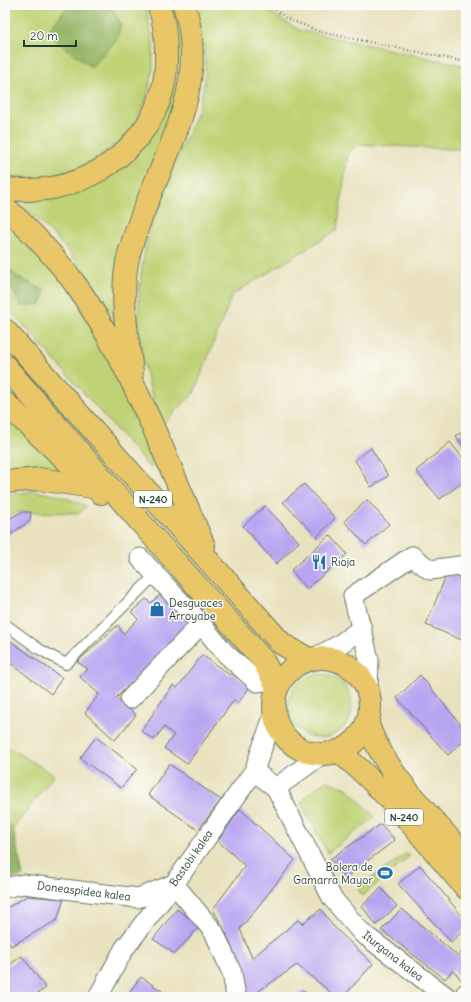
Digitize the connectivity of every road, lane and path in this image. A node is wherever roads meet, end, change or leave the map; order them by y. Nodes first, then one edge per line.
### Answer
1 (158, 5) edge
2 (184, 5) edge
3 (269, 5) edge
4 (466, 62) edge
5 (5, 189) edge
6 (5, 207) edge
7 (5, 330) edge
8 (5, 366) edge
9 (135, 387) junction
10 (5, 403) edge
11 (5, 482) edge
12 (93, 488) junction
13 (142, 524) junction
14 (140, 558) dead end
15 (212, 565) junction
16 (466, 565) edge
17 (156, 574) junction
18 (5, 624) edge
19 (201, 624) junction
20 (362, 628) junction
21 (312, 658) junction
22 (275, 684) junction
23 (368, 691) junction
24 (130, 698) dead end
25 (274, 714) junction
26 (367, 722) junction
27 (330, 752) junction
28 (254, 771) junction
29 (276, 788) junction
30 (466, 857) edge
31 (174, 884) junction
32 (5, 888) edge
33 (466, 888) edge
34 (466, 993) edge
35 (98, 997) edge
36 (236, 997) edge
37 (447, 997) edge
38 (464, 997) edge

1 - 5 highway
2 - 9 highway
3 - 4 path
6 - 9 highway
7 - 15 highway, N-240
8 - 13 highway, N-240
9 - 15 highway
10 - 12 highway
11 - 12 highway
12 - 13 highway
13 - 22 highway, N-240
14 - 17 street
15 - 21 highway, N-240
16 - 20 street
17 - 18 lane
17 - 19 street
19 - 22 street
19 - 24 street
20 - 21 street
20 - 23 street
21 - 22 highway, N-240
21 - 23 highway, N-240
22 - 25 highway, N-240
23 - 26 highway, N-240
25 - 27 highway, N-240
25 - 28 street, Bastobi kalea
26 - 27 highway, N-240
26 - 30 highway, N-240
27 - 29 street
27 - 33 highway, N-240
28 - 29 street, Iturgana kalea
28 - 31 street, Bastobi kalea
29 - 37 street, Iturgana kalea
31 - 32 street, Doneaspidea kalea
31 - 35 street, Bastobi kalea
31 - 36 street
34 - 38 street

